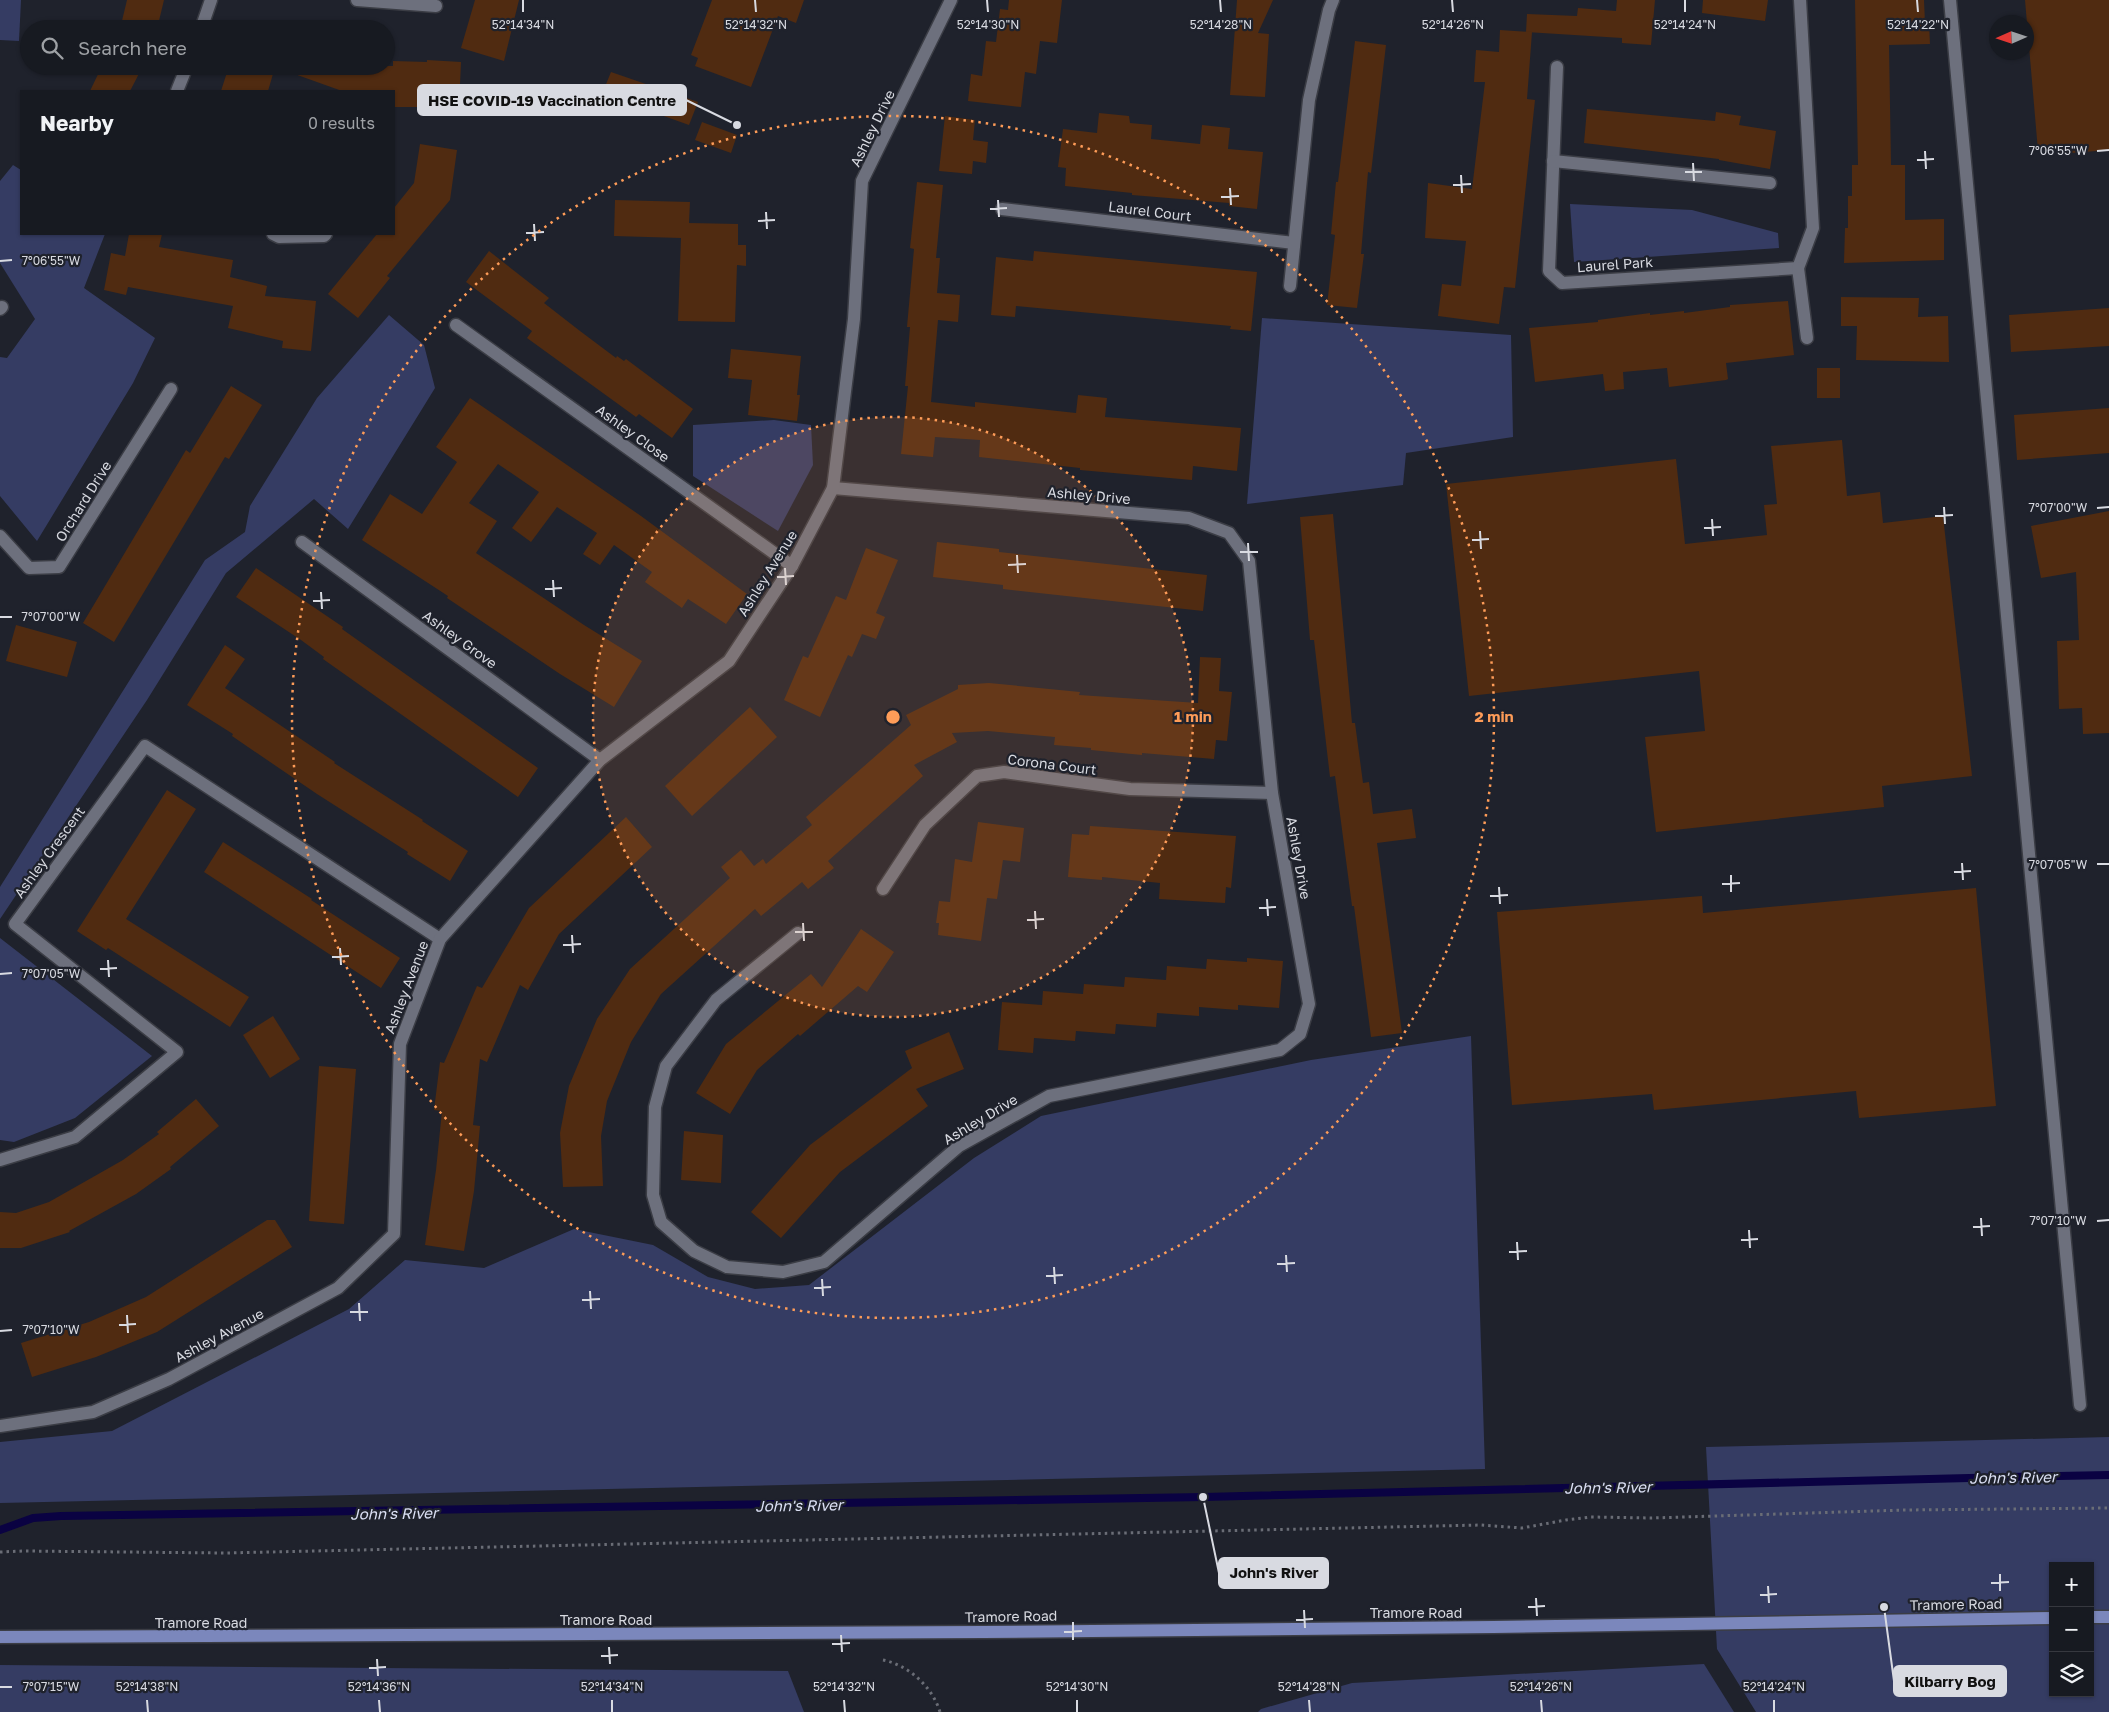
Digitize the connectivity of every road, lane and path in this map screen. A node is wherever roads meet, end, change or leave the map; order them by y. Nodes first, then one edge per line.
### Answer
1 (211, 0) edge
2 (357, 0) edge
3 (951, 0) edge
4 (1333, 0) edge
5 (1800, 0) edge
6 (1950, 0) edge
7 (436, 6) dead end
8 (204, 20) edge
9 (1557, 66) dead end
10 (183, 75) edge
11 (177, 90) edge
12 (1553, 161) junction
13 (1770, 183) dead end
14 (1002, 209) dead end
15 (275, 235) edge
16 (325, 235) edge
17 (1294, 243) junction
18 (1798, 268) junction
19 (1290, 286) dead end
20 (456, 324) dead end
21 (1807, 338) dead end
22 (171, 389) dead end
23 (834, 488) junction
24 (0, 536) edge
25 (302, 542) dead end
26 (792, 566) junction
27 (600, 760) junction
28 (1272, 793) junction
29 (883, 889) dead end
30 (798, 933) dead end
31 (440, 939) junction
32 (0, 1160) edge
33 (2080, 1406) dead end
34 (0, 1426) edge
35 (2109, 1508) edge
36 (0, 1552) edge
37 (2094, 1617) edge
38 (2109, 1617) edge
39 (2049, 1618) edge
40 (0, 1637) edge
41 (883, 1660) dead end
42 (940, 1712) edge

1 - 8 street
2 - 7 street
3 - 23 street, Ashley Drive
4 - 17 street
5 - 18 street
6 - 33 street
9 - 12 street, Laurel Park
10 - 11 street
12 - 13 street
12 - 18 street, Laurel Park
14 - 17 street, Laurel Court
15 - 16 street
17 - 19 street
18 - 21 street
20 - 26 street, Ashley Close
22 - 24 street, Orchard Drive
23 - 26 street, Ashley Avenue
23 - 28 street, Ashley Drive
25 - 27 street, Ashley Grove
26 - 27 street, Ashley Avenue
27 - 31 street, Ashley Avenue
28 - 29 street, Corona Court
28 - 30 street, Ashley Drive
31 - 32 street, Ashley Crescent
31 - 34 street, Ashley Avenue
35 - 36 path
37 - 38 main road
39 - 40 main road, Tramore Road
41 - 42 path

